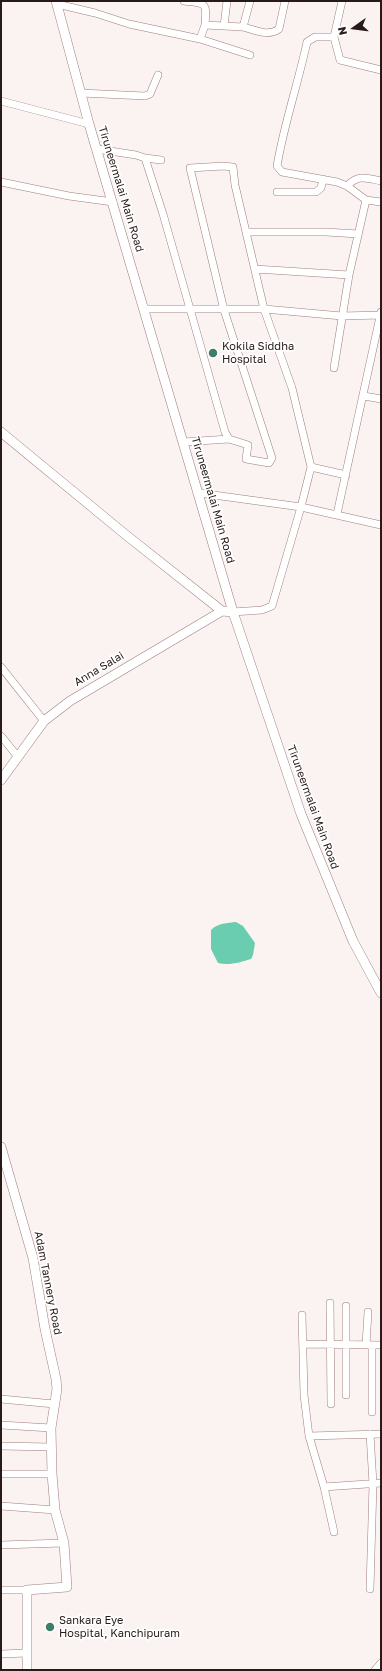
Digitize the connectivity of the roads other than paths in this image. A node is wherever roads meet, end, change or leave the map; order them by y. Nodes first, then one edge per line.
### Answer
1 (184, 1) edge
2 (227, 1) edge
3 (250, 1) edge
4 (285, 1) edge
5 (342, 1) edge
6 (57, 3) edge
7 (205, 25) junction
8 (224, 26) junction
9 (244, 27) junction
10 (334, 37) junction
11 (200, 39) junction
12 (250, 55) dead end
13 (381, 70) edge
14 (158, 75) dead end
15 (81, 93) junction
16 (1, 101) edge
17 (89, 124) junction
18 (97, 149) junction
19 (145, 158) junction
20 (161, 160) dead end
21 (323, 179) junction
22 (381, 181) edge
23 (1, 182) edge
24 (347, 186) junction
25 (277, 192) dead end
26 (366, 200) junction
27 (113, 202) junction
28 (381, 202) edge
29 (246, 232) junction
30 (358, 234) junction
31 (255, 269) junction
32 (349, 275) junction
33 (145, 309) junction
34 (264, 309) junction
35 (190, 310) junction
36 (224, 310) junction
37 (381, 314) edge
38 (342, 316) junction
39 (334, 368) dead end
40 (364, 396) junction
41 (381, 399) edge
42 (1, 432) edge
43 (229, 438) junction
44 (184, 442) junction
45 (311, 467) junction
46 (346, 475) junction
47 (199, 493) junction
48 (301, 507) junction
49 (337, 514) junction
50 (381, 525) edge
51 (222, 611) junction
52 (233, 612) junction
53 (1, 667) edge
54 (44, 721) junction
55 (1, 736) edge
56 (18, 757) junction
57 (1, 780) edge
58 (381, 993) edge
59 (1, 1147) edge
60 (330, 1303) dead end
61 (346, 1306) dead end
62 (368, 1312) dead end
63 (302, 1315) dead end
64 (303, 1344) junction
65 (329, 1345) junction
66 (345, 1345) junction
67 (369, 1345) junction
68 (381, 1345) edge
69 (346, 1394) dead end
70 (1, 1399) edge
71 (54, 1404) junction
72 (331, 1404) dead end
73 (372, 1412) dead end
74 (1, 1425) edge
75 (51, 1428) junction
76 (370, 1434) junction
77 (381, 1434) edge
78 (309, 1436) junction
79 (1, 1446) edge
80 (51, 1447) junction
81 (1, 1474) edge
82 (52, 1474) junction
83 (377, 1483) edge
84 (324, 1487) junction
85 (1, 1506) edge
86 (55, 1510) junction
87 (334, 1532) dead end
88 (64, 1543) junction
89 (1, 1545) edge
90 (370, 1589) dead end
91 (1, 1590) edge
92 (27, 1590) junction
93 (27, 1653) junction
94 (1, 1654) edge
95 (381, 1663) edge
96 (26, 1670) edge
97 (375, 1670) edge

1 - 7 street
2 - 8 street
3 - 9 street
4 - 9 street
5 - 10 street
6 - 11 street
6 - 15 street, Tiruneermalai Main Road
7 - 8 street
7 - 11 street
8 - 9 street
10 - 13 street
10 - 21 street
11 - 12 street
14 - 15 street
15 - 17 street, Tiruneermalai Main Road
16 - 17 street
17 - 18 street, Tiruneermalai Main Road
18 - 19 street
18 - 27 street, Tiruneermalai Main Road
19 - 20 street
19 - 35 street
21 - 24 street
21 - 25 street
22 - 24 street
23 - 27 street
24 - 26 street
26 - 28 street
26 - 30 street
27 - 33 street, Tiruneermalai Main Road
29 - 30 street
29 - 31 street
29 - 36 street
30 - 32 street
31 - 32 street
31 - 34 street
32 - 38 street
33 - 35 street
33 - 44 street, Tiruneermalai Main Road
34 - 36 street
34 - 38 street
34 - 45 street
35 - 36 street
35 - 43 street
36 - 43 street
37 - 38 street
37 - 40 street
38 - 39 street
40 - 41 street
40 - 46 street
42 - 51 street
43 - 44 street
44 - 47 street, Tiruneermalai Main Road
45 - 46 street
45 - 48 street
46 - 49 street
47 - 48 street
47 - 52 street, Tiruneermalai Main Road
48 - 49 street
48 - 52 street
49 - 50 street
51 - 52 street
51 - 54 street, Anna Salai
52 - 58 street, Tiruneermalai Main Road
53 - 54 street
54 - 56 street, Anna Salai
55 - 56 street
56 - 57 street, Anna Salai
59 - 71 street, Adam Tannery Road
60 - 65 street
61 - 66 street
62 - 67 street
63 - 64 street
64 - 65 street
64 - 78 street
65 - 66 street
65 - 72 street
66 - 67 street
66 - 69 street
67 - 68 street
67 - 73 street
70 - 71 street
71 - 75 street, Adam Tannery Road
74 - 75 street
75 - 80 street, Adam Tannery Road
76 - 77 street
76 - 78 street
76 - 83 street
78 - 84 street
79 - 80 street
80 - 82 street, Adam Tannery Road
81 - 82 street
82 - 86 street, Adam Tannery Road
83 - 84 street
83 - 90 street
84 - 87 street
85 - 86 street
86 - 88 street, Adam Tannery Road
88 - 89 street
88 - 92 street, Adam Tannery Road
91 - 92 street
92 - 93 street
93 - 94 street
93 - 96 street
95 - 97 street

